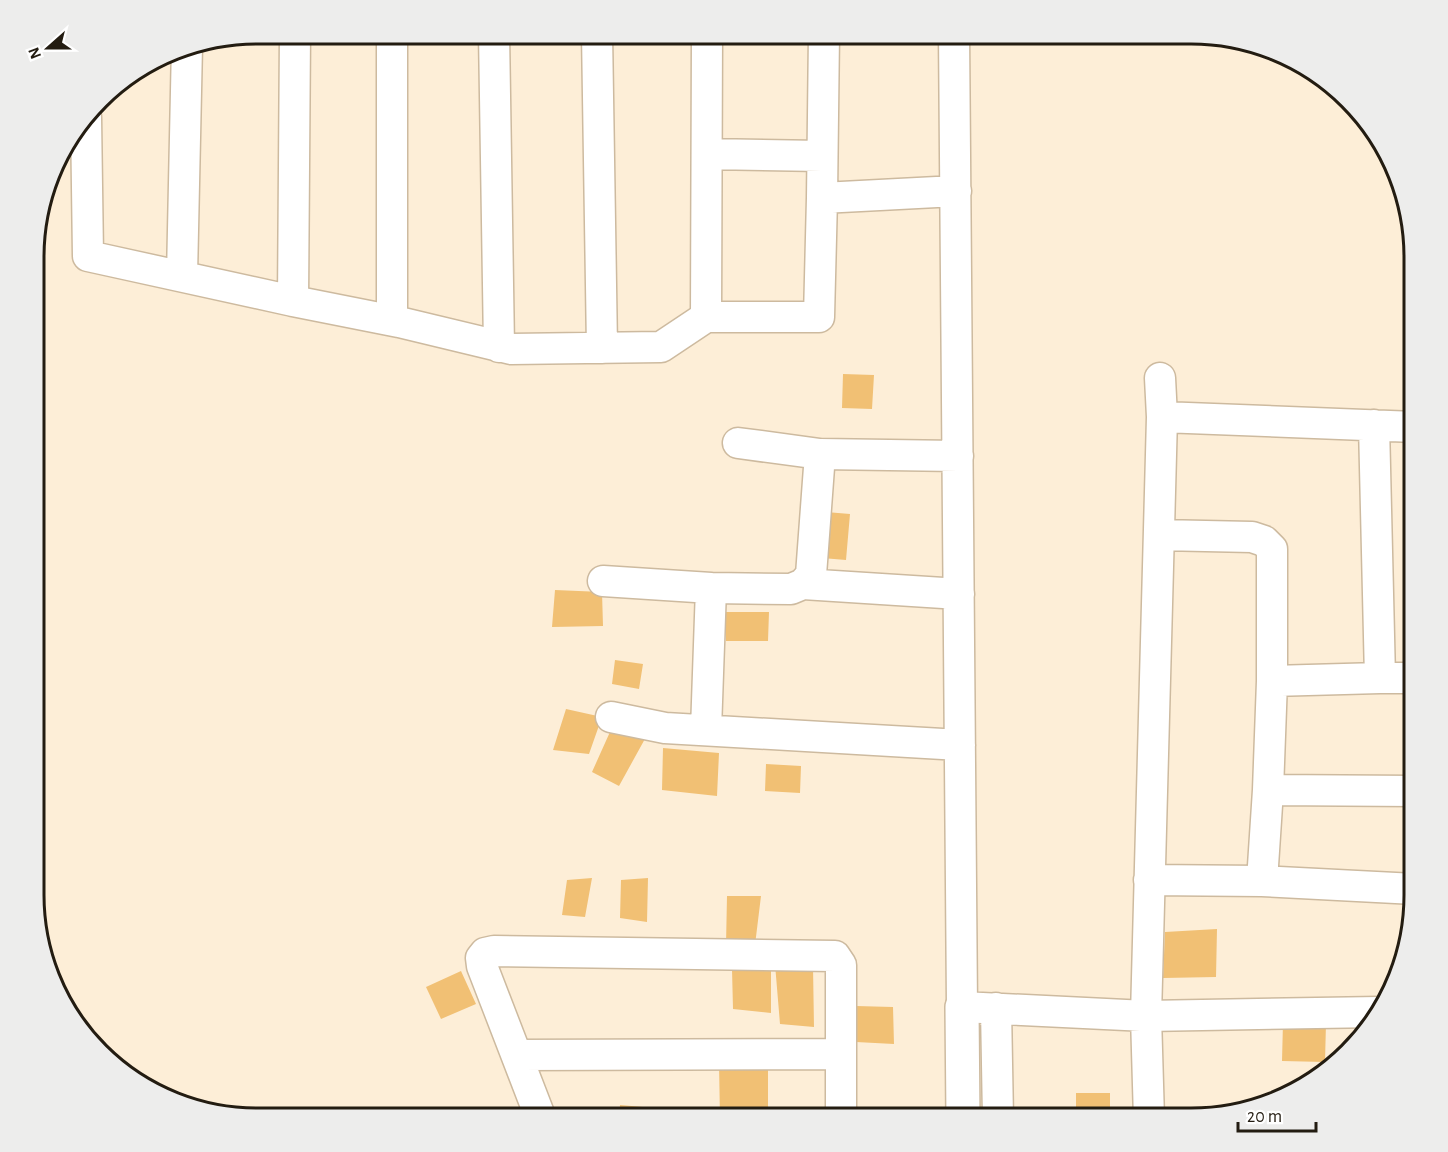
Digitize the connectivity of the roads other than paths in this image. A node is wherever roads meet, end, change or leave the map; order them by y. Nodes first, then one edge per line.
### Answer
1 (295, 44) edge
2 (392, 44) edge
3 (494, 44) edge
4 (597, 44) edge
5 (707, 44) edge
6 (824, 44) edge
7 (954, 44) edge
8 (187, 55) edge
9 (86, 129) edge
10 (707, 154) junction
11 (822, 156) junction
12 (956, 191) junction
13 (822, 198) junction
14 (182, 276) junction
15 (293, 301) junction
16 (706, 317) junction
17 (392, 320) junction
18 (500, 346) junction
19 (602, 348) junction
20 (1160, 378) dead end
21 (1162, 417) junction
22 (1374, 425) junction
23 (1404, 426) edge
24 (738, 443) dead end
25 (820, 454) junction
26 (958, 456) junction
27 (1159, 535) junction
28 (603, 581) dead end
29 (803, 584) junction
30 (711, 588) junction
31 (959, 594) junction
32 (1380, 678) junction
33 (1404, 678) edge
34 (1272, 681) junction
35 (610, 717) dead end
36 (706, 730) junction
37 (960, 745) junction
38 (1268, 790) junction
39 (1404, 791) edge
40 (1149, 880) junction
41 (1262, 881) junction
42 (1404, 888) edge
43 (962, 1007) junction
44 (996, 1008) junction
45 (1370, 1012) edge
46 (1146, 1016) junction
47 (841, 1054) junction
48 (517, 1055) junction
49 (537, 1108) edge
50 (841, 1108) edge
51 (963, 1108) edge
52 (998, 1108) edge
53 (1149, 1108) edge

1 - 15 street
2 - 17 street
3 - 18 street
4 - 19 street
5 - 10 street
6 - 11 street
7 - 12 street
8 - 14 street
9 - 14 street
10 - 11 street
10 - 16 street
11 - 13 street
12 - 13 street
12 - 26 street
13 - 16 street
14 - 15 street
15 - 17 street
16 - 19 street
17 - 18 street
18 - 19 street
20 - 21 street
21 - 22 street
21 - 27 street
22 - 23 street
22 - 32 street
24 - 25 street
25 - 26 street
25 - 29 street
26 - 31 street
27 - 34 street
27 - 40 street
28 - 30 street
29 - 30 street
29 - 31 street
30 - 36 street
31 - 37 street
32 - 33 street
32 - 34 street
34 - 38 street
35 - 36 street
36 - 37 street
37 - 43 street
38 - 39 street
38 - 41 street
40 - 41 street
40 - 46 street
41 - 42 street
43 - 44 street
43 - 51 street
44 - 46 street
44 - 52 street
45 - 46 street
46 - 53 street
47 - 48 street
47 - 48 street
47 - 50 street
48 - 49 street

